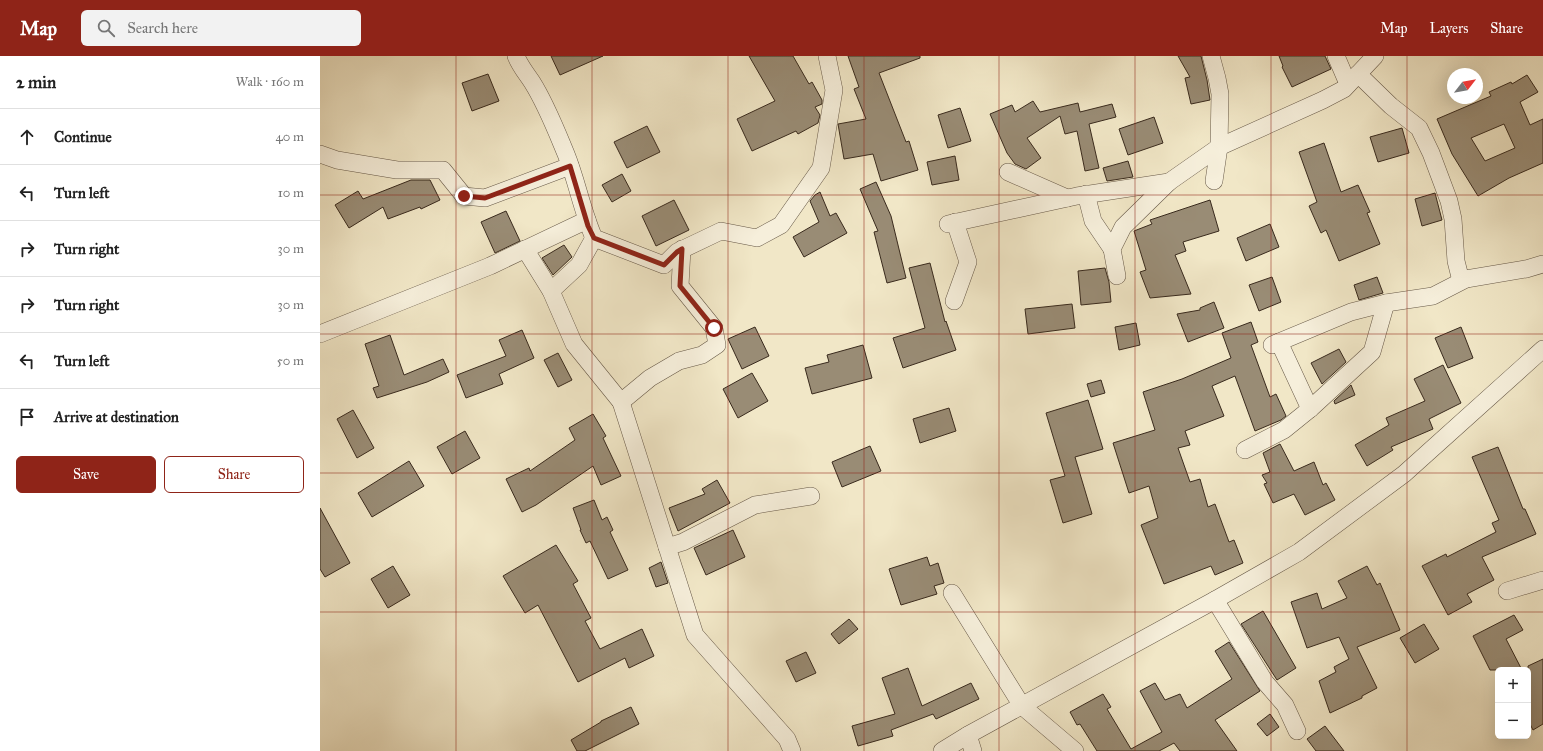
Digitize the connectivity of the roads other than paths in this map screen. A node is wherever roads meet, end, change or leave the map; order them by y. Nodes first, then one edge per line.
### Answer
1 (516, 56) edge
2 (827, 56) edge
3 (1211, 56) edge
4 (1336, 56) edge
5 (1375, 56) edge
6 (1353, 79) junction
7 (1219, 147) junction
8 (320, 154) edge
9 (570, 166) junction
10 (1008, 172) dead end
11 (1169, 182) junction
12 (1214, 182) dead end
13 (1086, 194) junction
14 (1068, 198) junction
15 (587, 220) junction
16 (594, 238) junction
17 (1112, 248) junction
18 (524, 249) junction
19 (682, 249) junction
20 (1543, 264) edge
21 (1117, 276) dead end
22 (1466, 279) junction
23 (551, 291) junction
24 (954, 301) dead end
25 (1386, 303) junction
26 (320, 334) edge
27 (1543, 349) edge
28 (621, 402) junction
29 (1310, 409) junction
30 (1245, 450) dead end
31 (811, 496) dead end
32 (667, 547) junction
33 (1543, 580) edge
34 (1507, 591) dead end
35 (952, 593) dead end
36 (1215, 600) junction
37 (1022, 706) junction
38 (1297, 731) dead end
39 (971, 743) edge
40 (792, 751) edge
41 (942, 751) edge
42 (1075, 751) edge

1 - 9 street
2 - 19 street
3 - 7 street
4 - 6 street
5 - 6 street
6 - 7 street
6 - 22 street
7 - 11 street
7 - 12 street
8 - 9 street
9 - 15 street
10 - 14 street
11 - 13 street
11 - 17 street
13 - 14 street
13 - 17 street
14 - 24 street
15 - 16 street
15 - 18 street
16 - 19 street
16 - 23 street
17 - 21 street
18 - 23 street
18 - 26 street
19 - 28 street
20 - 22 street
22 - 25 street
23 - 28 street
25 - 29 street
25 - 29 street
27 - 36 street
28 - 32 street
29 - 30 street
31 - 32 street
32 - 40 street
33 - 34 street
35 - 37 street
36 - 37 street
36 - 38 street
37 - 39 street
37 - 42 street
39 - 41 street

